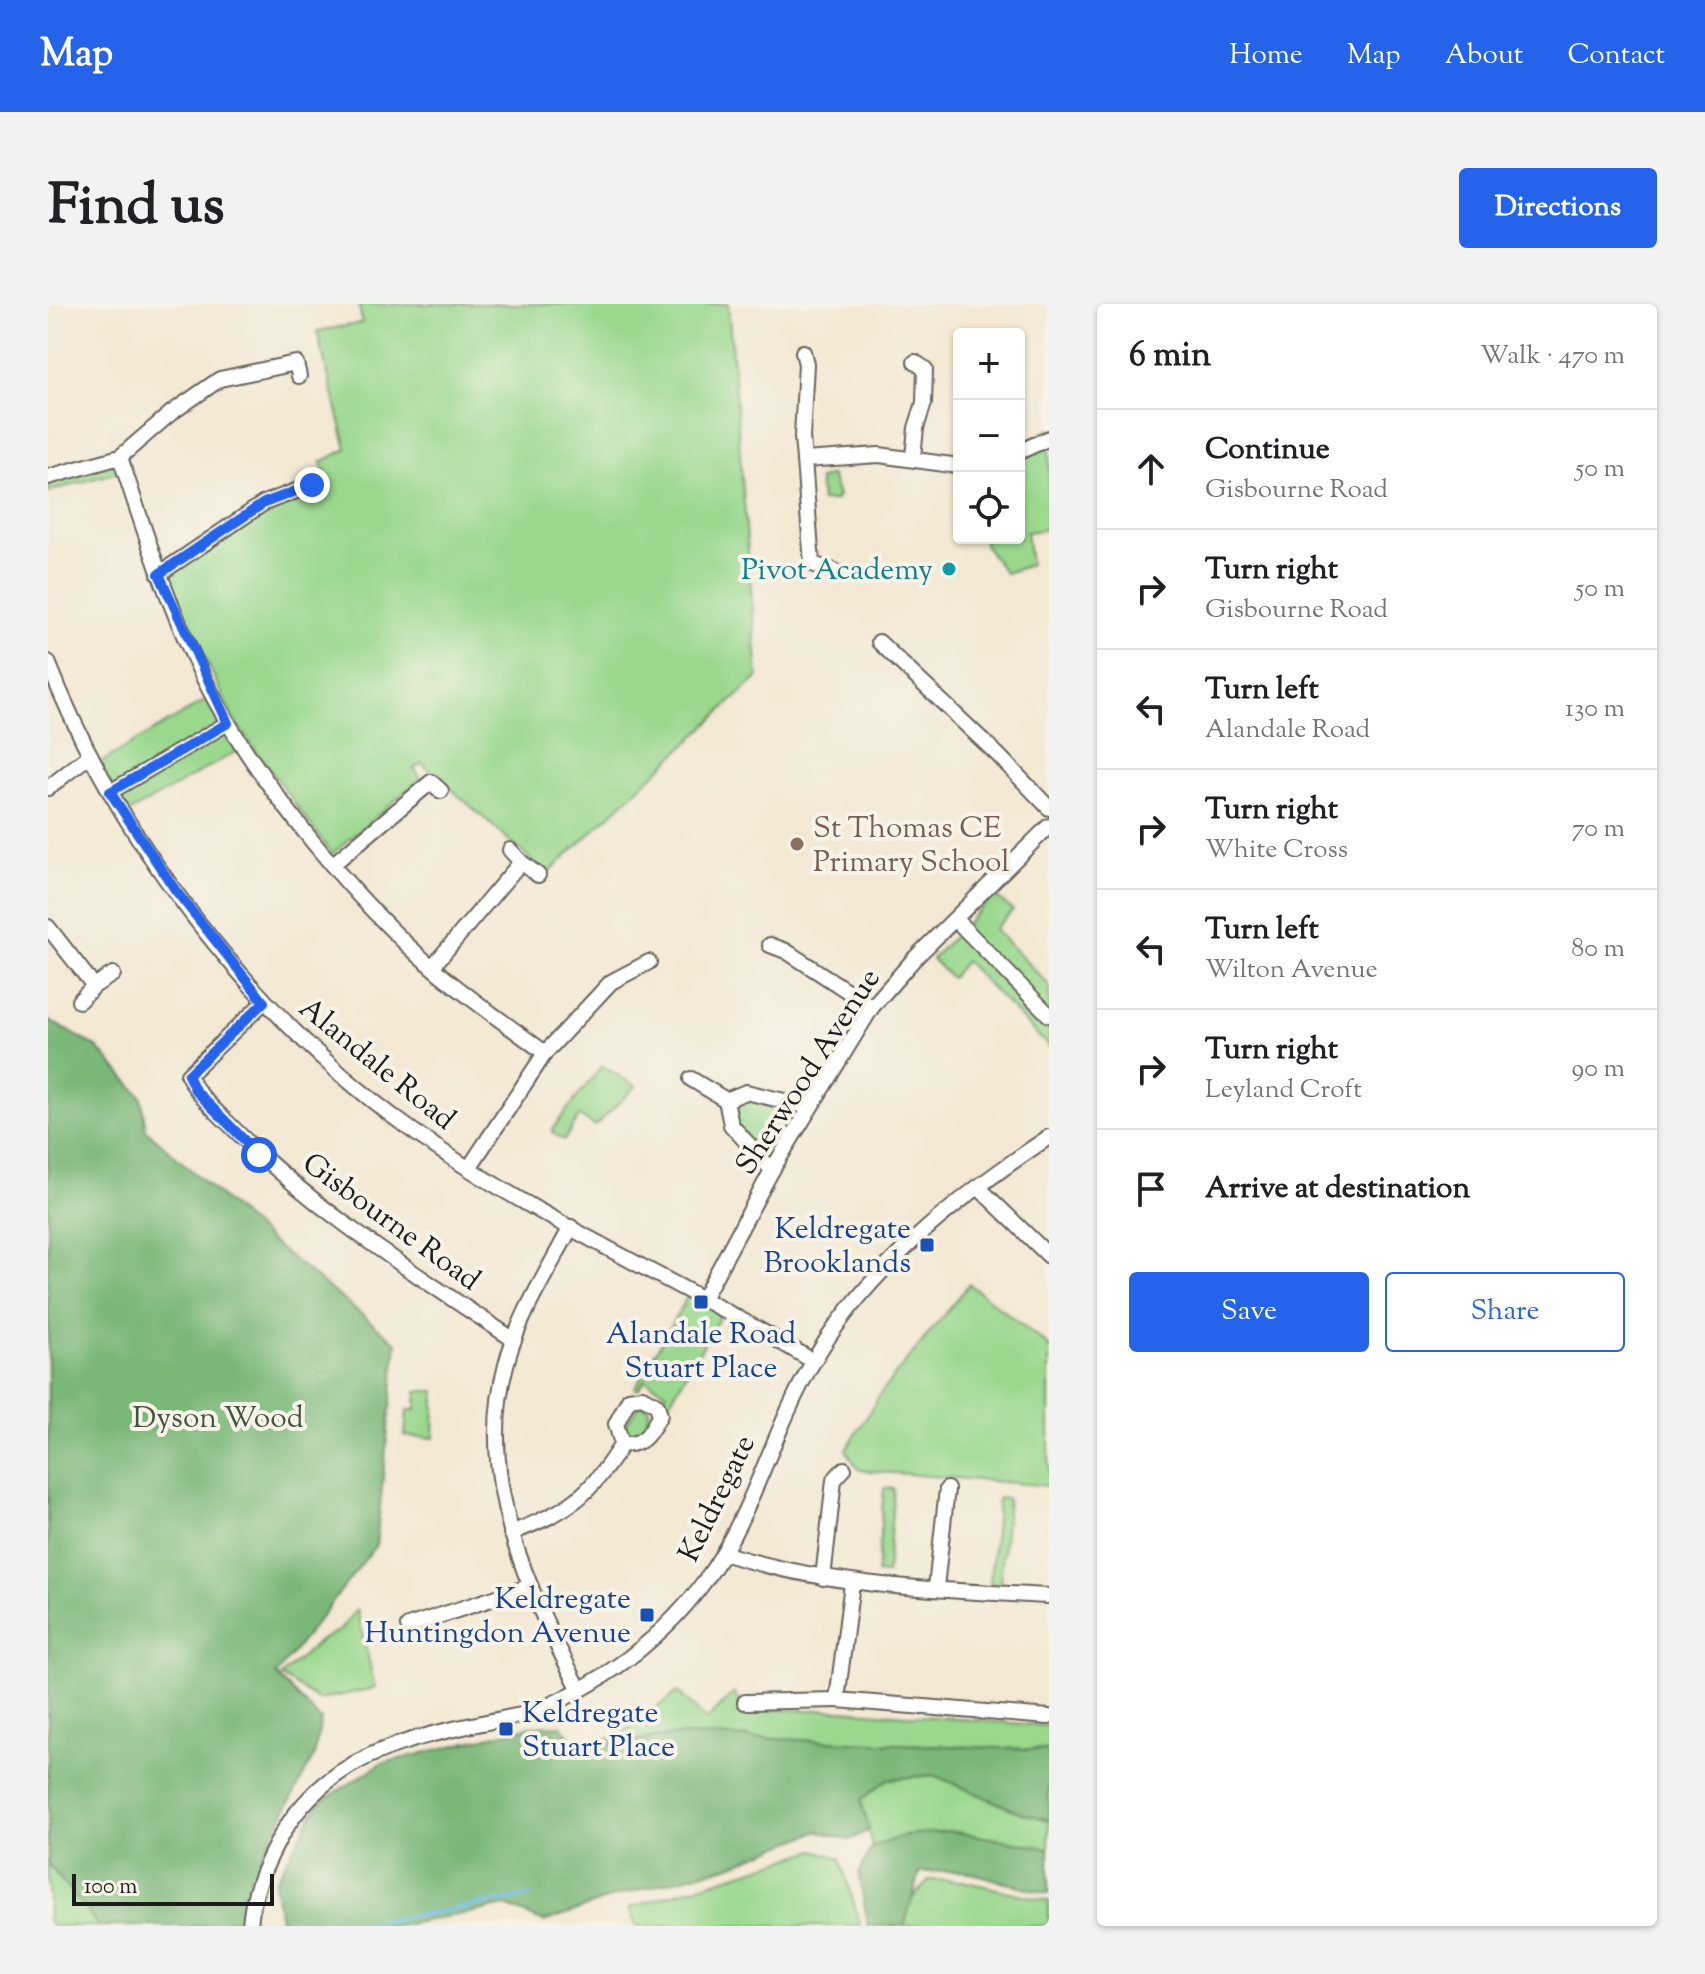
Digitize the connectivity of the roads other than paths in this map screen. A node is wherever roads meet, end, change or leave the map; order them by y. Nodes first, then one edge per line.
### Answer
1 (803, 352) dead end
2 (915, 362) dead end
3 (298, 363) dead end
4 (1049, 438) edge
5 (1025, 449) edge
6 (120, 457) junction
7 (913, 457) junction
8 (804, 460) junction
9 (953, 465) edge
10 (48, 477) edge
11 (312, 485) dead end
12 (835, 571) dead end
13 (159, 574) junction
14 (879, 642) dead end
15 (48, 662) edge
16 (228, 723) junction
17 (90, 755) junction
18 (432, 781) dead end
19 (48, 788) edge
20 (110, 792) junction
21 (1049, 808) edge
22 (1049, 826) edge
23 (510, 850) dead end
24 (521, 862) junction
25 (332, 865) junction
26 (538, 875) dead end
27 (955, 919) junction
28 (48, 927) edge
29 (770, 945) dead end
30 (649, 962) dead end
31 (432, 967) junction
32 (113, 974) dead end
33 (94, 986) junction
34 (79, 1001) dead end
35 (264, 1002) junction
36 (872, 1007) junction
37 (1049, 1015) edge
38 (545, 1053) junction
39 (691, 1079) dead end
40 (726, 1100) junction
41 (810, 1107) junction
42 (1049, 1137) edge
43 (469, 1168) junction
44 (772, 1170) junction
45 (978, 1187) junction
46 (571, 1227) junction
47 (1049, 1256) edge
48 (704, 1297) junction
49 (514, 1340) junction
50 (813, 1361) junction
51 (622, 1444) dead end
52 (844, 1469) dead end
53 (947, 1489) dead end
54 (511, 1533) junction
55 (723, 1553) junction
56 (823, 1578) junction
57 (852, 1583) junction
58 (528, 1587) junction
59 (936, 1587) junction
60 (1049, 1596) edge
61 (408, 1626) dead end
62 (580, 1690) junction
63 (837, 1700) junction
64 (745, 1702) dead end
65 (1049, 1717) edge
66 (250, 1926) edge

1 - 8 street
2 - 7 street
3 - 6 street
4 - 5 street
6 - 10 street
6 - 13 street
7 - 8 street
7 - 9 street
8 - 12 street
11 - 13 street
13 - 16 street
14 - 21 street
15 - 17 street, Alandale Road
16 - 20 street
16 - 25 street
17 - 19 street
17 - 20 street, Alandale Road
18 - 25 street
20 - 35 street, Alandale Road
22 - 27 street, Sherwood Avenue
23 - 24 street
24 - 26 street
24 - 31 street
25 - 31 street
27 - 36 street, Sherwood Avenue
27 - 37 street
28 - 33 street
29 - 36 street
30 - 38 street
31 - 38 street
32 - 33 street
33 - 34 street
35 - 43 street, Alandale Road
35 - 49 street, Gisbourne Road
36 - 41 street, Sherwood Avenue
38 - 43 street
39 - 40 street
40 - 41 street
40 - 44 street
41 - 44 street, Sherwood Avenue
42 - 45 street, Keldregate
43 - 46 street, Alandale Road
44 - 48 street, Sherwood Avenue
45 - 47 street
45 - 50 street, Keldregate
46 - 48 street, Alandale Road
46 - 49 street
48 - 50 street, Alandale Road
49 - 54 street
50 - 55 street, Keldregate
51 - 54 street
52 - 56 street
53 - 59 street
54 - 58 street
55 - 56 street
55 - 62 street, Keldregate
56 - 57 street
57 - 59 street
57 - 63 street
58 - 61 street
58 - 62 street
59 - 60 street
62 - 66 street, Keldregate
63 - 64 street
63 - 65 street

